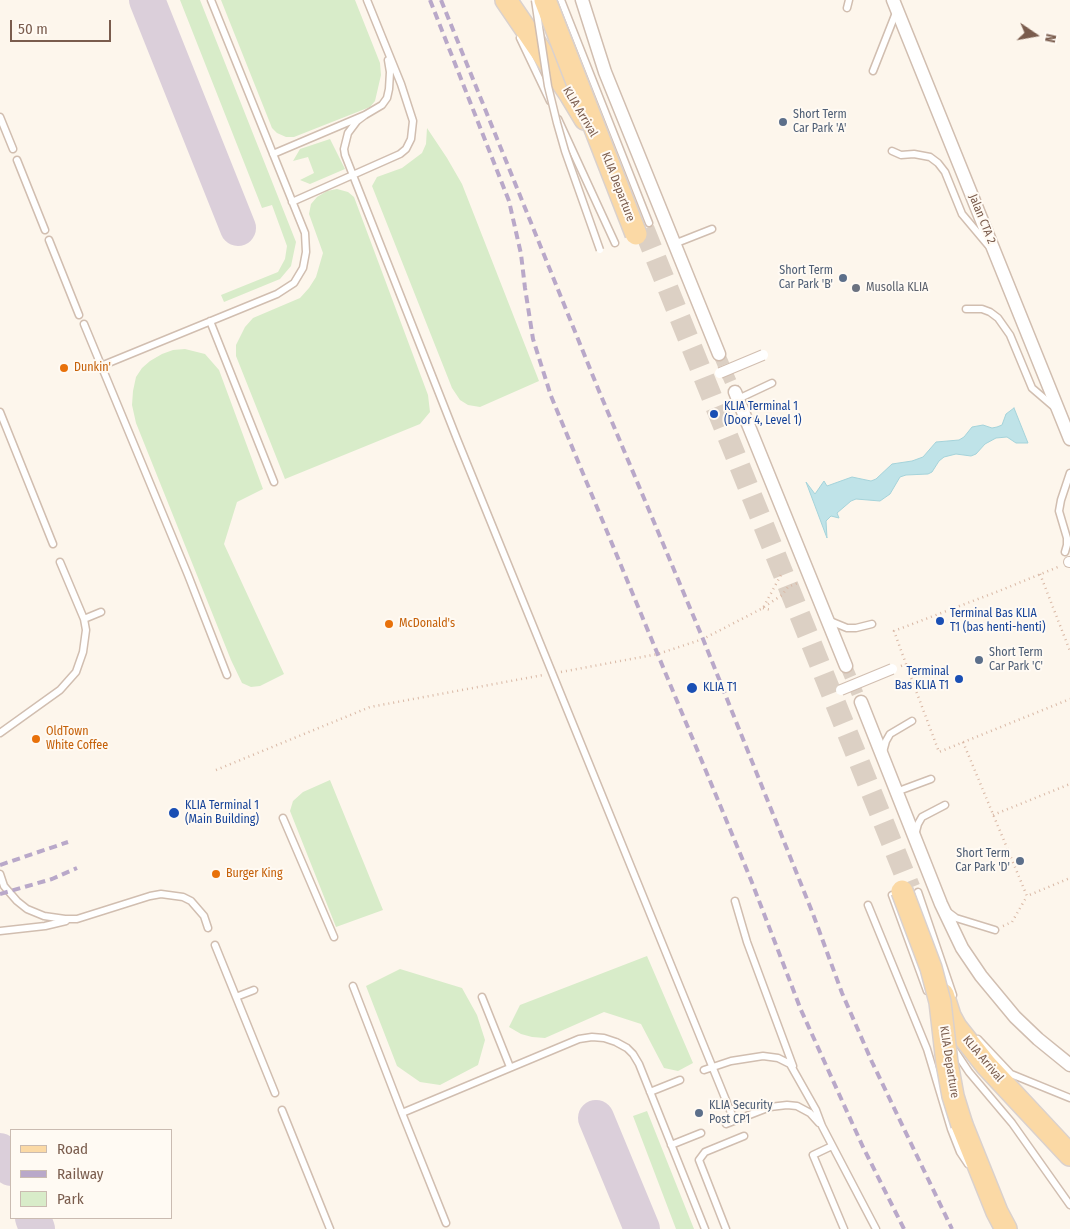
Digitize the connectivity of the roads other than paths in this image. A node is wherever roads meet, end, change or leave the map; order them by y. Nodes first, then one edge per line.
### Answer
1 (211, 0) edge
2 (367, 0) edge
3 (504, 0) edge
4 (535, 0) edge
5 (544, 0) edge
6 (560, 0) edge
7 (582, 0) edge
8 (848, 0) edge
9 (895, 5) edge
10 (847, 8) dead end
11 (515, 26) dead end
12 (519, 34) dead end
13 (386, 49) junction
14 (874, 71) dead end
15 (366, 115) junction
16 (0, 118) edge
17 (13, 149) dead end
18 (892, 151) dead end
19 (273, 154) junction
20 (17, 160) dead end
21 (353, 175) junction
22 (292, 202) junction
23 (643, 229) junction
24 (712, 229) dead end
25 (45, 230) dead end
26 (49, 240) dead end
27 (615, 243) dead end
28 (674, 244) junction
29 (600, 250) dead end
30 (996, 256) junction
31 (966, 309) dead end
32 (80, 315) dead end
33 (210, 321) junction
34 (84, 324) dead end
35 (720, 354) tunnel mouth
36 (763, 355) dead end
37 (101, 366) junction
38 (720, 373) dead end
39 (772, 383) dead end
40 (736, 395) joint
41 (1059, 411) junction
42 (0, 412) edge
43 (1070, 439) edge
44 (1070, 473) edge
45 (274, 482) dead end
46 (53, 544) dead end
47 (1064, 552) dead end
48 (60, 562) dead end
49 (188, 575) junction
50 (179, 579) dead end
51 (100, 612) dead end
52 (84, 619) junction
53 (828, 620) junction
54 (872, 624) dead end
55 (846, 666) tunnel mouth
56 (892, 669) road end
57 (227, 675) dead end
58 (841, 690) dead end
59 (860, 702) tunnel mouth
60 (912, 721) dead end
61 (0, 733) edge
62 (883, 758) junction
63 (931, 779) dead end
64 (896, 792) junction
65 (945, 805) dead end
66 (283, 818) dead end
67 (916, 841) junction
68 (0, 874) edge
69 (905, 892) junction
70 (735, 901) dead end
71 (941, 904) junction
72 (868, 905) dead end
73 (77, 919) junction
74 (208, 928) dead end
75 (995, 930) road end
76 (0, 931) edge
77 (334, 937) dead end
78 (215, 945) dead end
79 (353, 986) dead end
80 (254, 990) dead end
81 (236, 997) junction
82 (482, 997) dead end
83 (931, 1001) dead end
84 (956, 1003) dead end
85 (934, 1009) dead end
86 (974, 1034) dead end
87 (1070, 1065) edge
88 (510, 1067) junction
89 (713, 1067) junction
90 (794, 1069) junction
91 (704, 1070) dead end
92 (680, 1080) dead end
93 (650, 1092) junction
94 (276, 1093) dead end
95 (1070, 1098) edge
96 (282, 1110) dead end
97 (402, 1113) junction
98 (734, 1120) junction
99 (726, 1124) dead end
100 (822, 1126) junction
101 (700, 1133) dead end
102 (744, 1136) dead end
103 (670, 1145) junction
104 (832, 1146) junction
105 (1070, 1155) edge
106 (1070, 1205) edge
107 (1002, 1220) edge
108 (446, 1222) dead end
109 (330, 1229) edge
110 (705, 1229) edge
111 (726, 1229) edge
112 (844, 1229) edge
113 (876, 1229) edge

1 - 19 lane
2 - 13 lane
3 - 11 lane
3 - 23 main road, KLIA Arrival
4 - 29 lane, bridge
5 - 23 main road, KLIA Departure, bridge
6 - 23 lane
7 - 28 street
8 - 10 lane
9 - 14 lane
9 - 30 street, Jalan CTA 2
12 - 27 lane
13 - 15 lane
13 - 21 lane
15 - 19 lane
15 - 21 lane
16 - 17 lane
18 - 30 lane
19 - 22 lane
20 - 25 lane
21 - 22 lane
21 - 89 lane
22 - 33 lane
24 - 28 lane
26 - 32 lane
28 - 35 street
30 - 41 street, Jalan CTA 2
31 - 41 lane
33 - 37 lane
33 - 45 lane
34 - 37 lane
36 - 38 street, bridge
37 - 49 lane
39 - 40 lane
40 - 53 street
41 - 43 street, Jalan CTA 2
42 - 46 lane
44 - 47 lane
48 - 52 lane
49 - 50 lane
49 - 57 lane
51 - 52 lane
52 - 61 lane
53 - 54 lane
53 - 55 street
56 - 58 street, bridge
59 - 62 street
60 - 62 lane
62 - 64 street
63 - 64 lane
64 - 67 street
65 - 67 lane
66 - 77 lane
67 - 71 street
68 - 73 lane
69 - 83 lane
69 - 84 lane
69 - 105 main road, KLIA Arrival
69 - 107 main road, KLIA Departure, bridge
70 - 90 lane
71 - 75 lane
71 - 87 street
72 - 107 lane
73 - 74 lane
73 - 76 lane
78 - 81 lane
79 - 97 lane
80 - 81 lane
81 - 94 lane
82 - 88 lane
85 - 106 lane
86 - 95 lane
88 - 93 lane
88 - 97 lane
89 - 90 lane
89 - 91 lane
89 - 98 lane
90 - 100 lane
92 - 93 lane
93 - 103 lane
96 - 109 lane
97 - 108 lane
98 - 99 lane
98 - 100 lane
100 - 104 lane
101 - 103 lane
102 - 111 lane
103 - 110 lane
104 - 112 lane
104 - 113 lane

